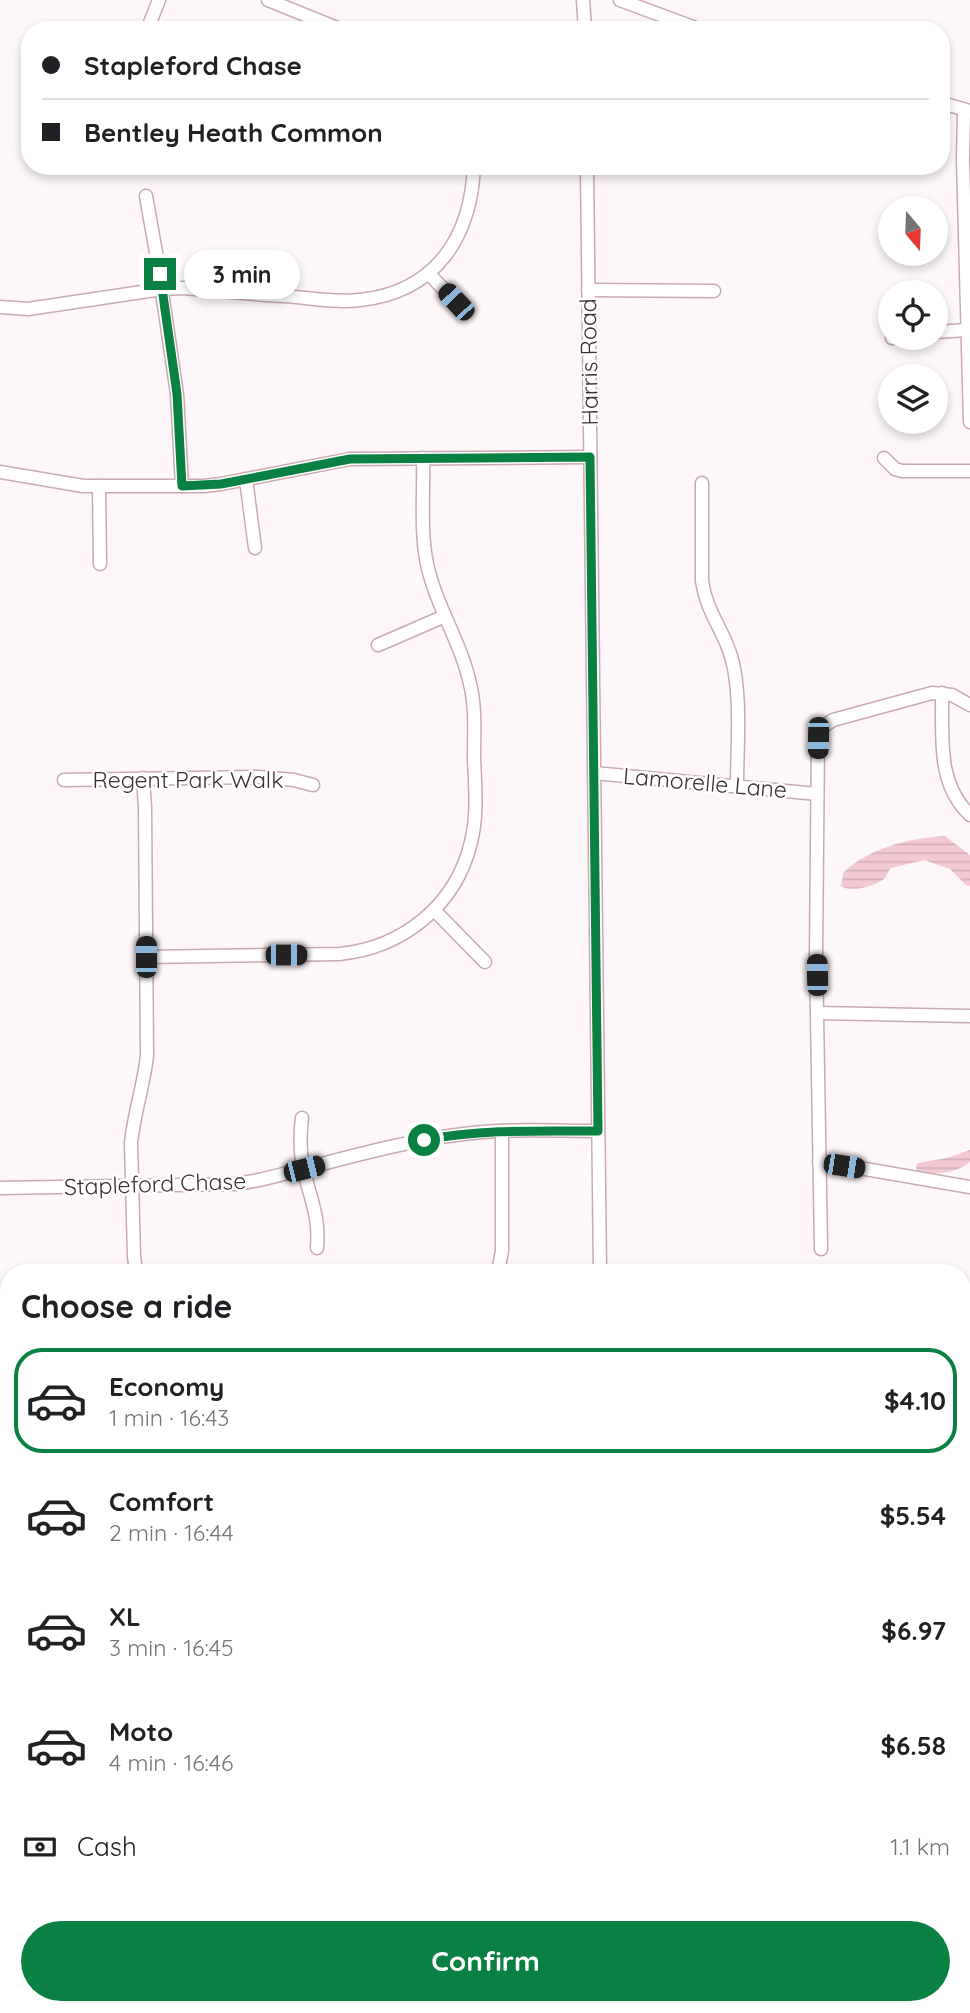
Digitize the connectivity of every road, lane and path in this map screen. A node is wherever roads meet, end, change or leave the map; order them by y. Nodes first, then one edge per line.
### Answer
1 (159, 0) edge
2 (268, 0) edge
3 (583, 0) edge
4 (620, 0) edge
5 (151, 21) edge
6 (306, 21) edge
7 (584, 21) edge
8 (677, 21) edge
9 (950, 106) edge
10 (967, 111) edge
11 (473, 175) edge
12 (587, 175) edge
13 (146, 196) dead end
14 (428, 273) junction
15 (162, 289) junction
16 (588, 290) junction
17 (714, 291) dead end
18 (456, 302) dead end
19 (0, 307) edge
20 (967, 330) junction
21 (948, 331) edge
22 (970, 400) edge
23 (970, 422) edge
24 (590, 457) junction
25 (423, 458) junction
26 (884, 458) dead end
27 (970, 471) edge
28 (0, 472) edge
29 (247, 479) junction
30 (702, 483) dead end
31 (99, 486) junction
32 (182, 486) junction
33 (255, 548) dead end
34 (100, 564) dead end
35 (445, 616) junction
36 (378, 646) dead end
37 (942, 693) junction
38 (970, 705) edge
39 (594, 773) junction
40 (143, 778) junction
41 (64, 780) dead end
42 (313, 785) dead end
43 (737, 786) junction
44 (817, 794) junction
45 (970, 815) edge
46 (434, 911) junction
47 (146, 957) junction
48 (485, 962) dead end
49 (817, 1013) junction
50 (970, 1016) edge
51 (302, 1118) dead end
52 (502, 1131) junction
53 (598, 1131) junction
54 (819, 1161) junction
55 (304, 1169) junction
56 (132, 1187) junction
57 (970, 1187) edge
58 (0, 1188) edge
59 (317, 1248) dead end
60 (821, 1249) dead end
61 (135, 1264) edge
62 (500, 1264) edge
63 (600, 1264) edge

1 - 5 street
2 - 6 street
3 - 7 street
4 - 8 street
9 - 10 street
10 - 20 street
11 - 14 street
12 - 16 street, Harris Road
13 - 15 street
14 - 15 street
14 - 18 street
15 - 19 street
15 - 32 street
16 - 17 street
16 - 24 street, Harris Road
20 - 21 street
20 - 22 street
22 - 23 street
24 - 25 street
24 - 39 street, Harris Road
25 - 29 street
25 - 35 street
26 - 27 street
28 - 31 street
29 - 32 street
29 - 33 street
30 - 43 street
31 - 32 street
31 - 34 street
35 - 36 street
35 - 46 street
37 - 38 street
37 - 44 street
37 - 45 street
39 - 43 street, Lamorelle Lane
39 - 53 street, Harris Road
40 - 41 street, Regent Park Walk
40 - 42 street, Regent Park Walk
40 - 47 street
43 - 44 street, Lamorelle Lane
44 - 49 street
46 - 47 street
46 - 48 street
47 - 56 street
49 - 50 street
49 - 54 street
51 - 55 street
52 - 53 street, Stapleford Chase
52 - 55 street, Stapleford Chase
52 - 62 street
53 - 63 street, Harris Road
54 - 57 street
54 - 60 street
55 - 56 street, Stapleford Chase
55 - 59 street
56 - 58 street, Stapleford Chase
56 - 61 street

